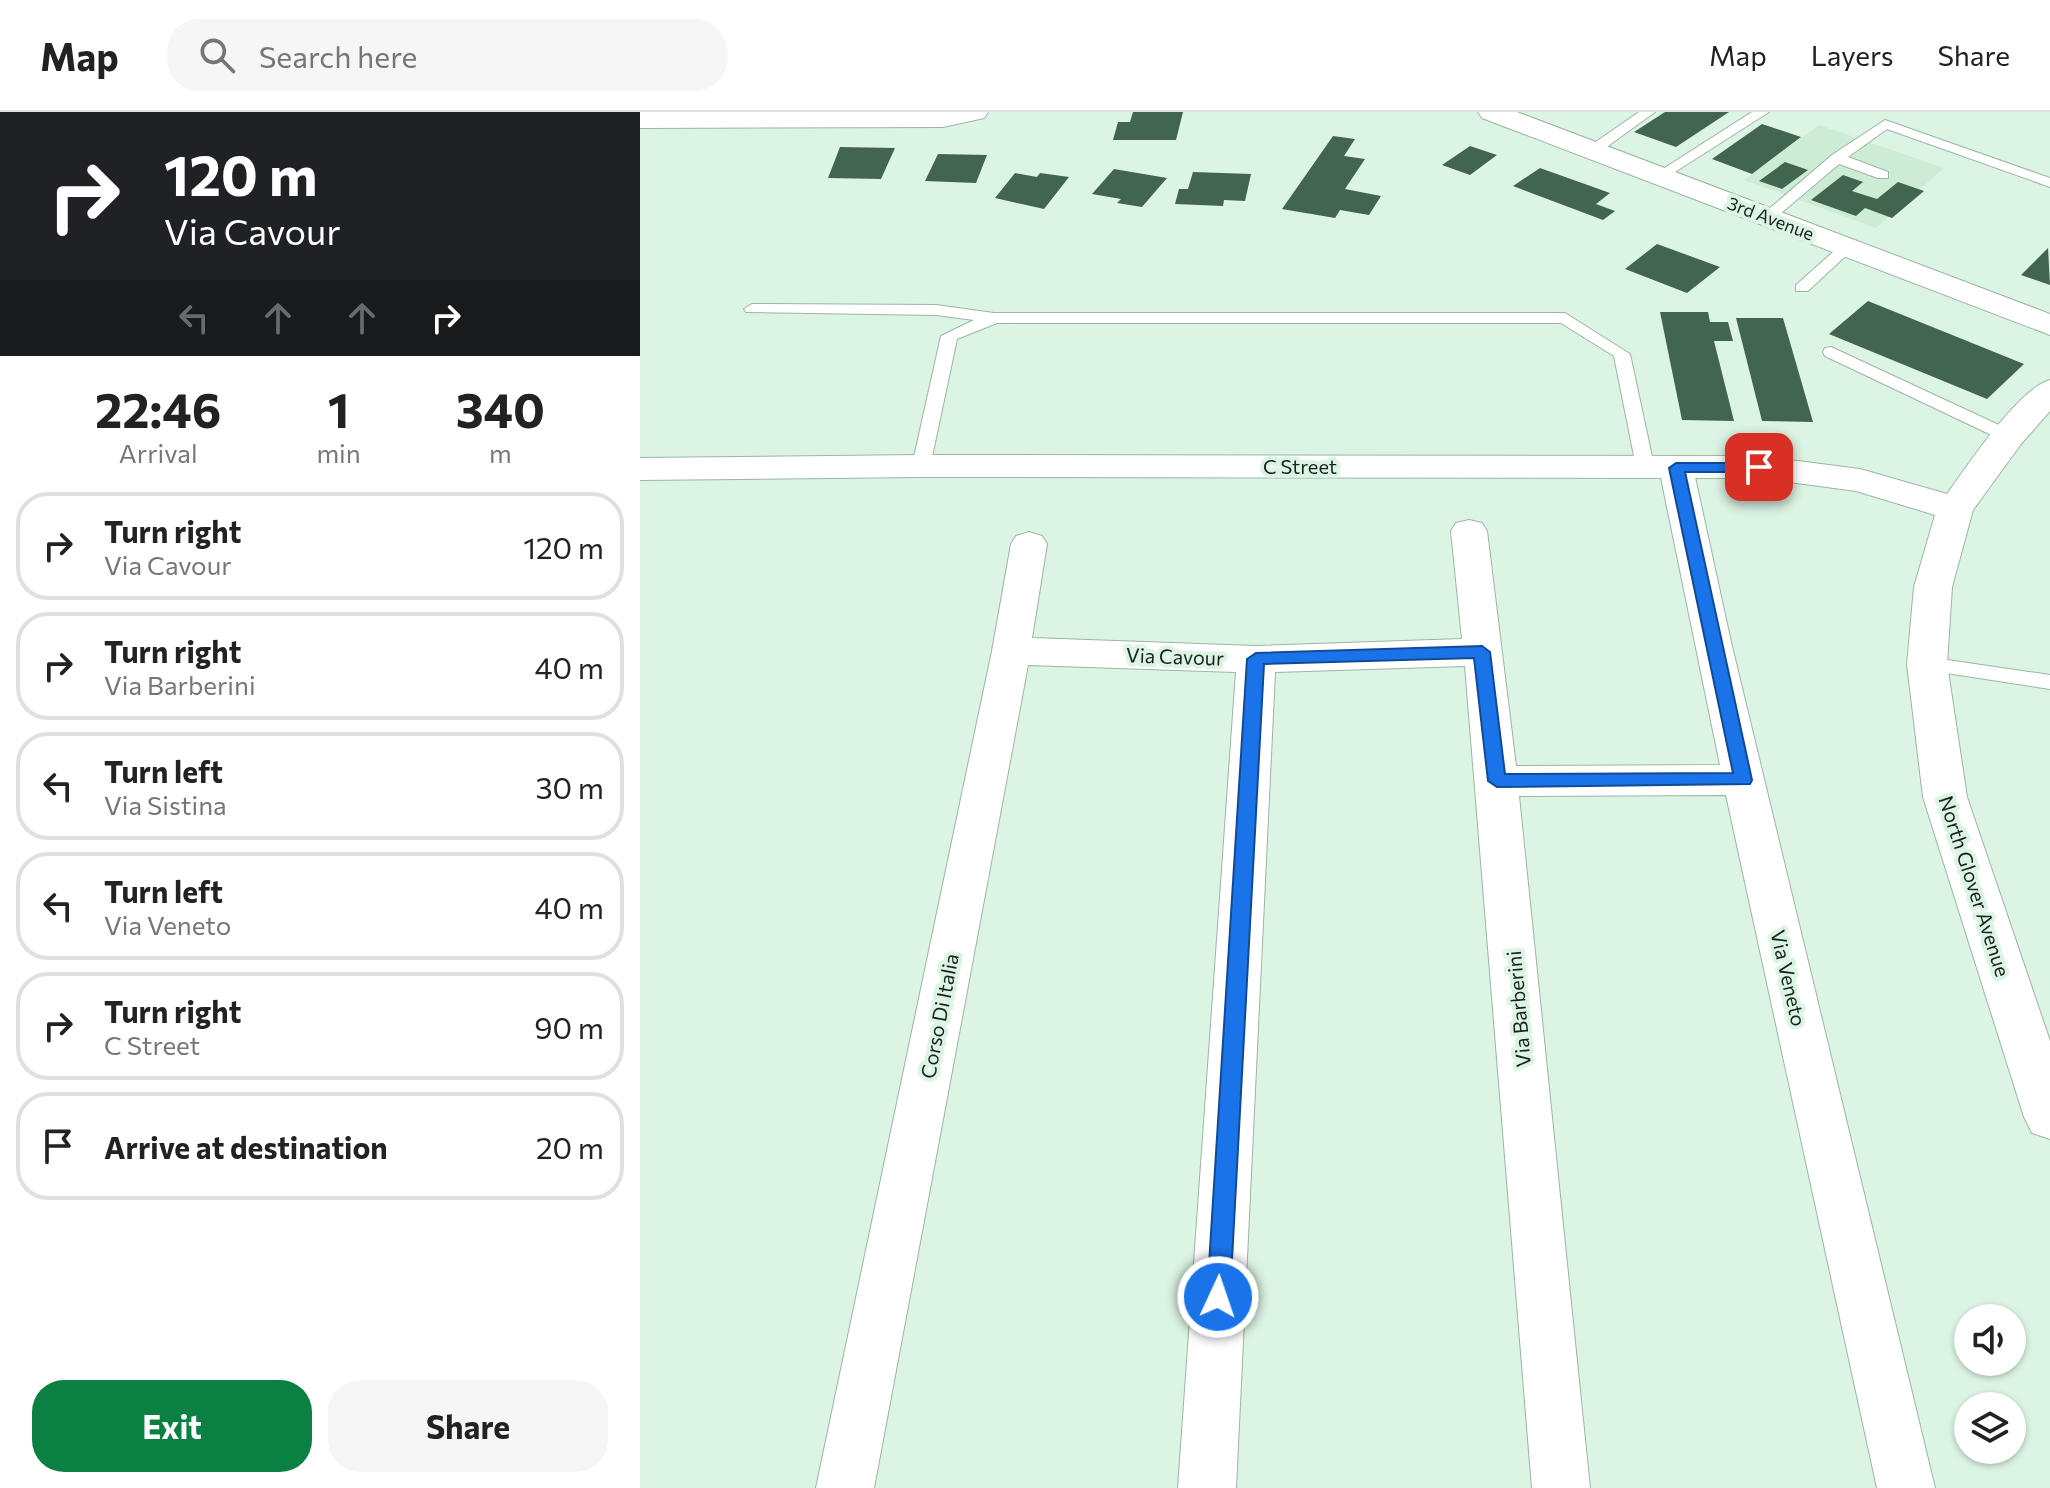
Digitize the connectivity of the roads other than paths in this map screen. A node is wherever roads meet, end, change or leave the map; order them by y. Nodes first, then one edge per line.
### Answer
1 (975, 112) edge
2 (1492, 112) edge
3 (1648, 112) edge
4 (1762, 112) edge
5 (640, 120) edge
6 (1592, 151) junction
7 (1837, 158) junction
8 (1883, 175) dead end
9 (1659, 176) junction
10 (2050, 183) edge
11 (1768, 217) junction
12 (1847, 247) junction
13 (1802, 288) dead end
14 (752, 309) dead end
15 (995, 318) junction
16 (2050, 325) edge
17 (1831, 352) dead end
18 (2050, 390) edge
19 (2008, 436) junction
20 (921, 466) junction
21 (1661, 467) junction
22 (640, 469) edge
23 (1955, 509) junction
24 (1469, 531) dead end
25 (1029, 544) dead end
26 (1011, 651) junction
27 (1482, 652) junction
28 (1256, 659) junction
29 (1927, 664) junction
30 (2050, 682) edge
31 (1743, 780) junction
32 (1497, 781) junction
33 (2050, 1117) edge
34 (845, 1488) edge
35 (1207, 1488) edge
36 (1561, 1488) edge
37 (1906, 1488) edge

1 - 5 street
2 - 6 street, 3rd Avenue
3 - 6 lane
4 - 9 lane
6 - 9 street, 3rd Avenue
7 - 8 lane
7 - 10 lane
7 - 11 lane
9 - 11 street, 3rd Avenue
11 - 12 street, 3rd Avenue
12 - 13 lane
12 - 16 street, 3rd Avenue
14 - 15 lane
15 - 20 lane
15 - 21 lane
17 - 19 lane
18 - 19 street
19 - 23 street
20 - 21 street, C Street
20 - 22 street, C Street
21 - 23 street, C Street
21 - 31 street, Via Veneto
23 - 29 street, North Glover Avenue
24 - 27 street, Via Barberini
25 - 26 street, Corso Di Italia
26 - 28 street, Via Cavour
26 - 34 street, Corso Di Italia
27 - 28 street, Via Cavour
27 - 32 street, Via Barberini
28 - 35 street
29 - 30 lane
29 - 33 street, North Glover Avenue
31 - 32 street
31 - 37 street, Via Veneto
32 - 36 street, Via Barberini

